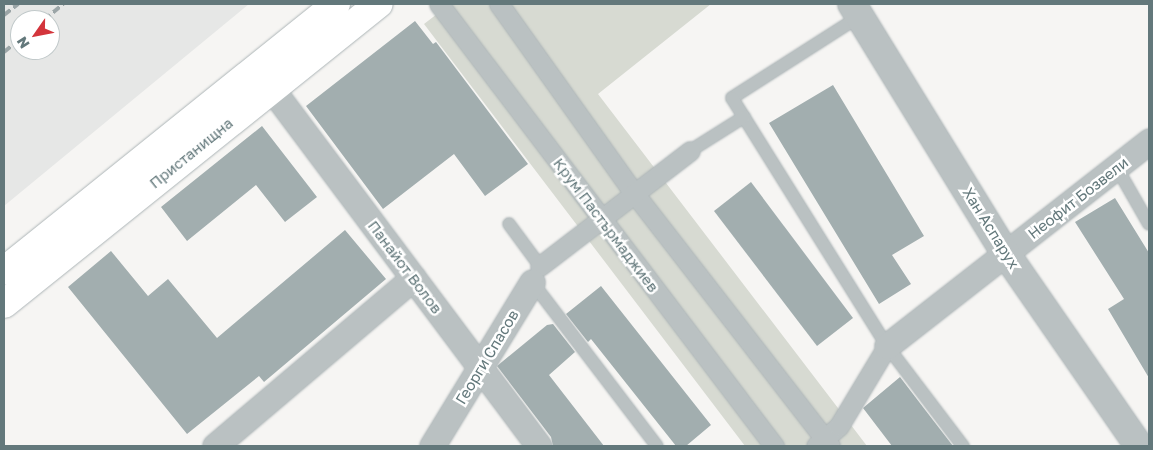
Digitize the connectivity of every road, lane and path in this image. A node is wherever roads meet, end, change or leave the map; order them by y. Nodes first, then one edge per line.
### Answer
1 (336, 4) edge
2 (379, 4) edge
3 (439, 4) edge
4 (500, 4) edge
5 (856, 10) edge
6 (271, 88) junction
7 (744, 117) junction
8 (1149, 141) edge
9 (690, 151) joint
10 (1117, 168) junction
11 (634, 193) junction
12 (601, 219) junction
13 (509, 224) dead end
14 (1149, 224) edge
15 (1006, 254) junction
16 (4, 272) edge
17 (536, 274) junction
18 (413, 278) junction
19 (4, 304) edge
20 (886, 346) junction
21 (482, 370) junction
22 (823, 444) edge
23 (215, 446) edge
24 (432, 446) edge
25 (539, 446) edge
26 (657, 446) edge
27 (774, 446) edge
28 (963, 446) edge
29 (1139, 446) edge

1 - 16 main road, Пристанищна
2 - 6 main road, Пристанищна
3 - 12 street, Крум Пастърмаджиев
4 - 11 street
5 - 7 lane
5 - 15 street, Хан Аспарух
6 - 18 street, Панайот Волов
6 - 19 main road, Пристанищна
7 - 9 lane
7 - 20 lane
8 - 10 street, Неофит Бозвели
9 - 11 street
10 - 14 lane
10 - 15 street, Неофит Бозвели
11 - 12 street
11 - 22 street
12 - 17 street
12 - 27 street, Крум Пастърмаджиев
13 - 17 lane
15 - 20 street, Неофит Бозвели
15 - 29 street, Хан Аспарух
17 - 21 street, Георги Спасов
17 - 26 lane
18 - 21 street, Панайот Волов
18 - 23 street
20 - 22 street
20 - 28 lane
21 - 24 street, Георги Спасов
21 - 25 street, Панайот Волов

